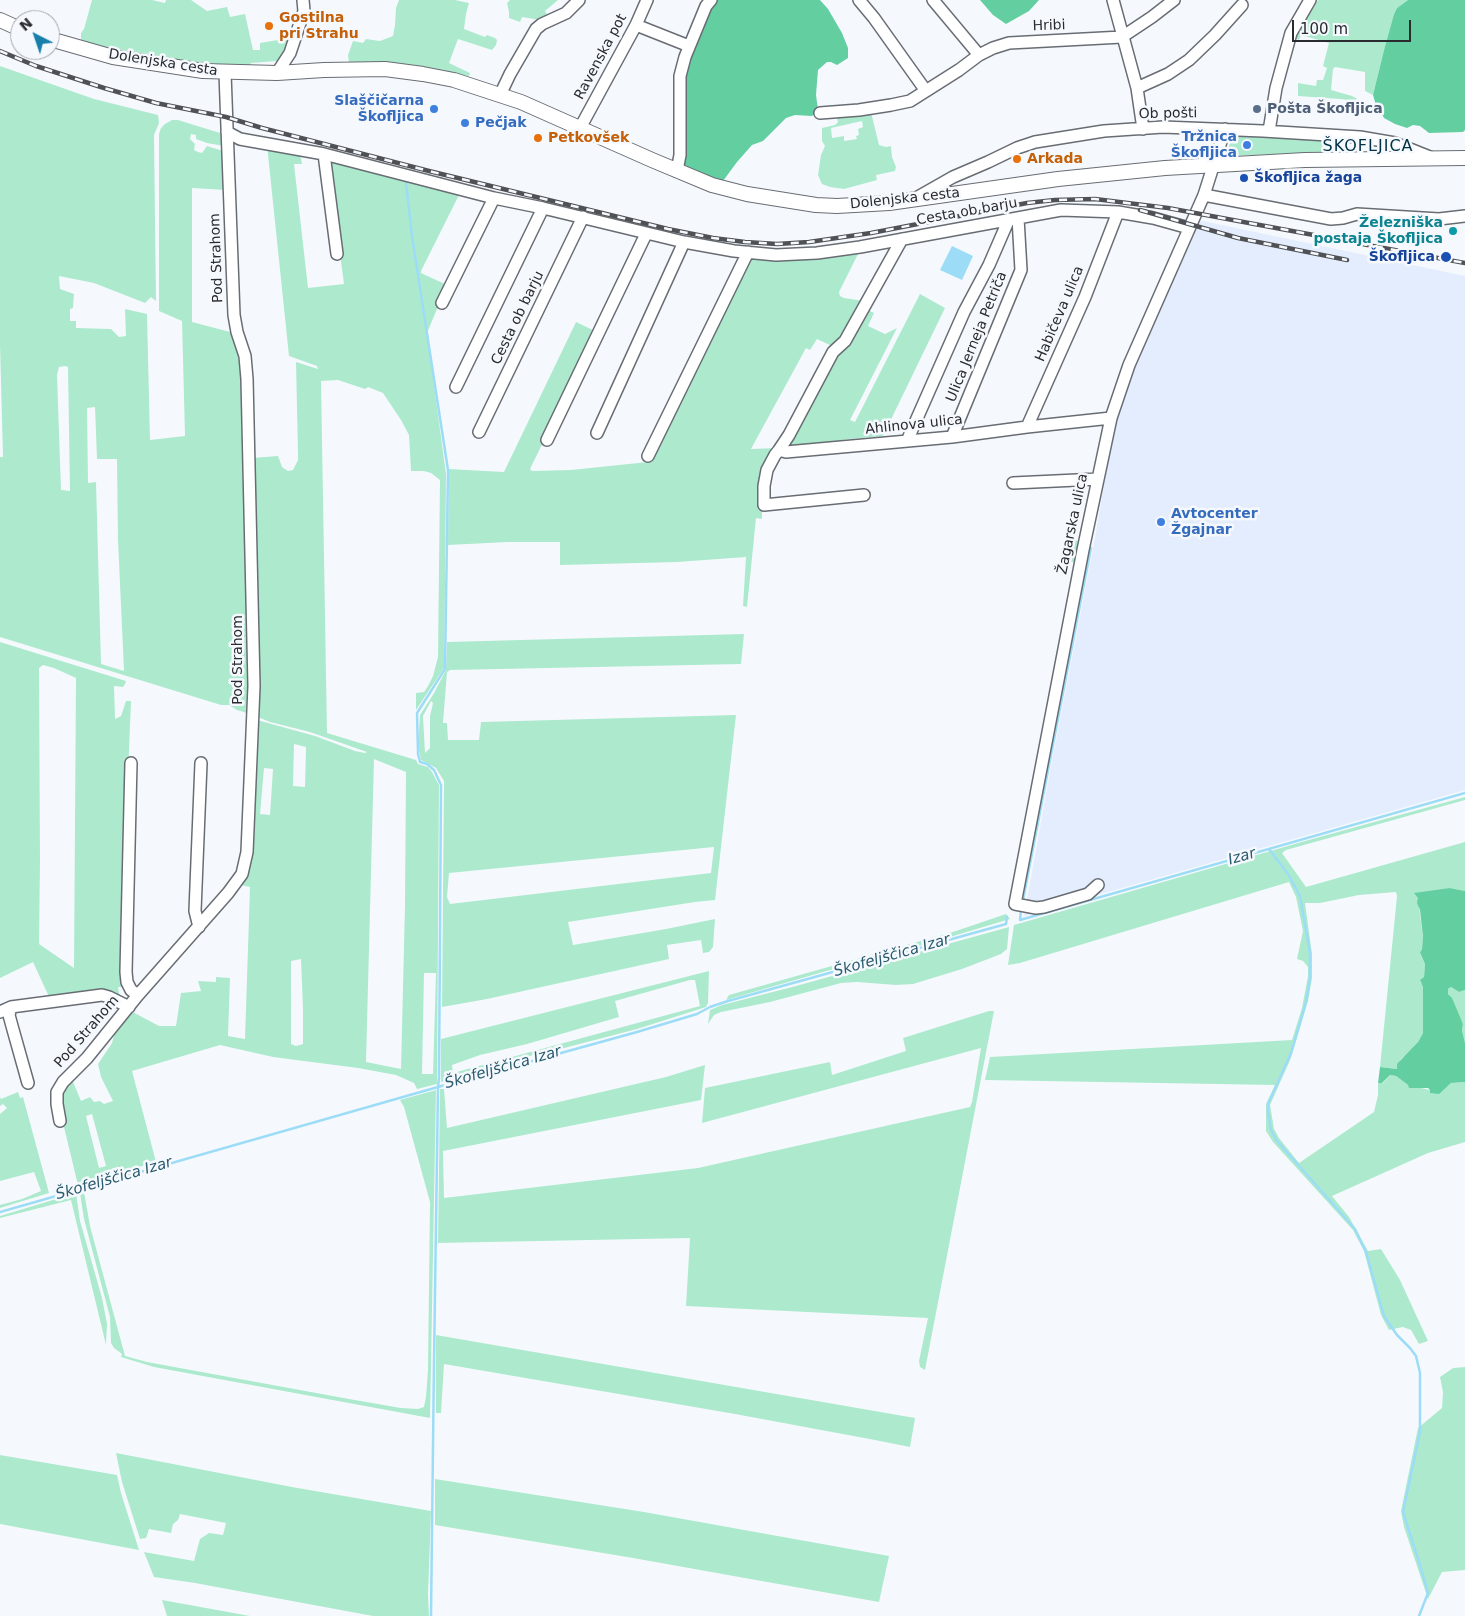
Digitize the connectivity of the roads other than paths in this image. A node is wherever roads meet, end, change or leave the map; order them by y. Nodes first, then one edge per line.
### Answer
1 (303, 0) edge
2 (579, 0) edge
3 (647, 0) edge
4 (711, 0) edge
5 (859, 0) edge
6 (933, 0) edge
7 (1113, 0) edge
8 (1174, 0) edge
9 (1310, 0) edge
10 (1242, 5) dead end
11 (636, 25) junction
12 (1122, 37) junction
13 (60, 42) edge
14 (689, 46) junction
15 (979, 55) junction
16 (225, 73) junction
17 (277, 73) junction
18 (1137, 88) junction
19 (926, 91) junction
20 (500, 94) junction
21 (820, 113) dead end
22 (580, 128) junction
23 (1142, 129) junction
24 (1225, 129) junction
25 (1269, 131) junction
26 (227, 132) junction
27 (324, 154) junction
28 (1465, 158) edge
29 (1436, 159) junction
30 (1214, 166) junction
31 (677, 171) junction
32 (1204, 195) junction
33 (494, 198) junction
34 (912, 200) junction
35 (543, 208) junction
36 (1118, 212) junction
37 (1465, 216) edge
38 (583, 217) junction
39 (1013, 218) junction
40 (1189, 228) junction
41 (646, 234) junction
42 (902, 239) junction
43 (684, 242) junction
44 (748, 252) junction
45 (337, 254) dead end
46 (442, 302) dead end
47 (456, 387) dead end
48 (1111, 418) junction
49 (1027, 427) junction
50 (479, 432) dead end
51 (596, 433) dead end
52 (952, 437) junction
53 (547, 440) dead end
54 (907, 441) junction
55 (779, 450) junction
56 (648, 456) dead end
57 (1098, 479) junction
58 (1012, 482) dead end
59 (864, 495) dead end
60 (201, 763) dead end
61 (131, 764) dead end
62 (1098, 885) dead end
63 (199, 927) junction
64 (138, 995) junction
65 (129, 1007) junction
66 (5, 1009) edge
67 (28, 1083) dead end
68 (60, 1121) dead end

1 - 17 street
2 - 20 street
3 - 11 street, Ravenska pot
4 - 14 street
5 - 19 street
6 - 15 street
7 - 12 street
8 - 12 street
9 - 25 street
10 - 18 street
11 - 14 street
11 - 22 street, Ravenska pot
12 - 15 street, Hribi
12 - 18 street
13 - 16 main road, Dolenjska cesta
14 - 31 street
15 - 19 street, Hribi
16 - 17 main road, Dolenjska cesta
16 - 26 street, Pod Strahom
17 - 20 main road, Dolenjska cesta
18 - 23 street
19 - 21 street, Hribi
20 - 22 main road, Dolenjska cesta
22 - 31 main road, Dolenjska cesta
23 - 24 street, Ob pošti
23 - 34 street, Ob pošti
24 - 25 street, Ob pošti
24 - 30 street, Žagarska ulica
25 - 29 street, Ob pošti
26 - 27 street, Cesta ob barju
26 - 63 street, Pod Strahom
27 - 33 street, Cesta ob barju
27 - 45 street
28 - 29 main road, Dolenjska cesta
29 - 30 main road, Dolenjska cesta
30 - 32 street, Žagarska ulica
30 - 34 main road, Dolenjska cesta
31 - 34 main road, Dolenjska cesta
32 - 37 street
32 - 40 street, Žagarska ulica
33 - 35 street, Cesta ob barju
33 - 46 street
35 - 38 street, Cesta ob barju
35 - 47 street, Cesta ob barju
36 - 39 street, Cesta ob barju
36 - 40 street, Cesta ob barju
36 - 49 street, Habičeva ulica
38 - 41 street, Cesta ob barju
38 - 50 street, Cesta ob barju
39 - 42 street, Cesta ob barju
39 - 52 street, Ulica Jerneja Petriča
39 - 54 street
40 - 48 street, Žagarska ulica
41 - 43 street, Cesta ob barju
41 - 53 street
42 - 44 street, Cesta ob barju
42 - 55 street
43 - 44 street, Cesta ob barju
43 - 51 street
44 - 56 street
48 - 49 street, Ahlinova ulica
48 - 57 street, Žagarska ulica
49 - 52 street, Ahlinova ulica
52 - 54 street, Ahlinova ulica
54 - 55 street, Ahlinova ulica
55 - 59 street
57 - 58 street
57 - 62 street, Žagarska ulica
60 - 63 street
61 - 64 street
63 - 64 street, Pod Strahom
64 - 65 street, Pod Strahom
65 - 66 street
65 - 68 street, Pod Strahom
66 - 67 street

